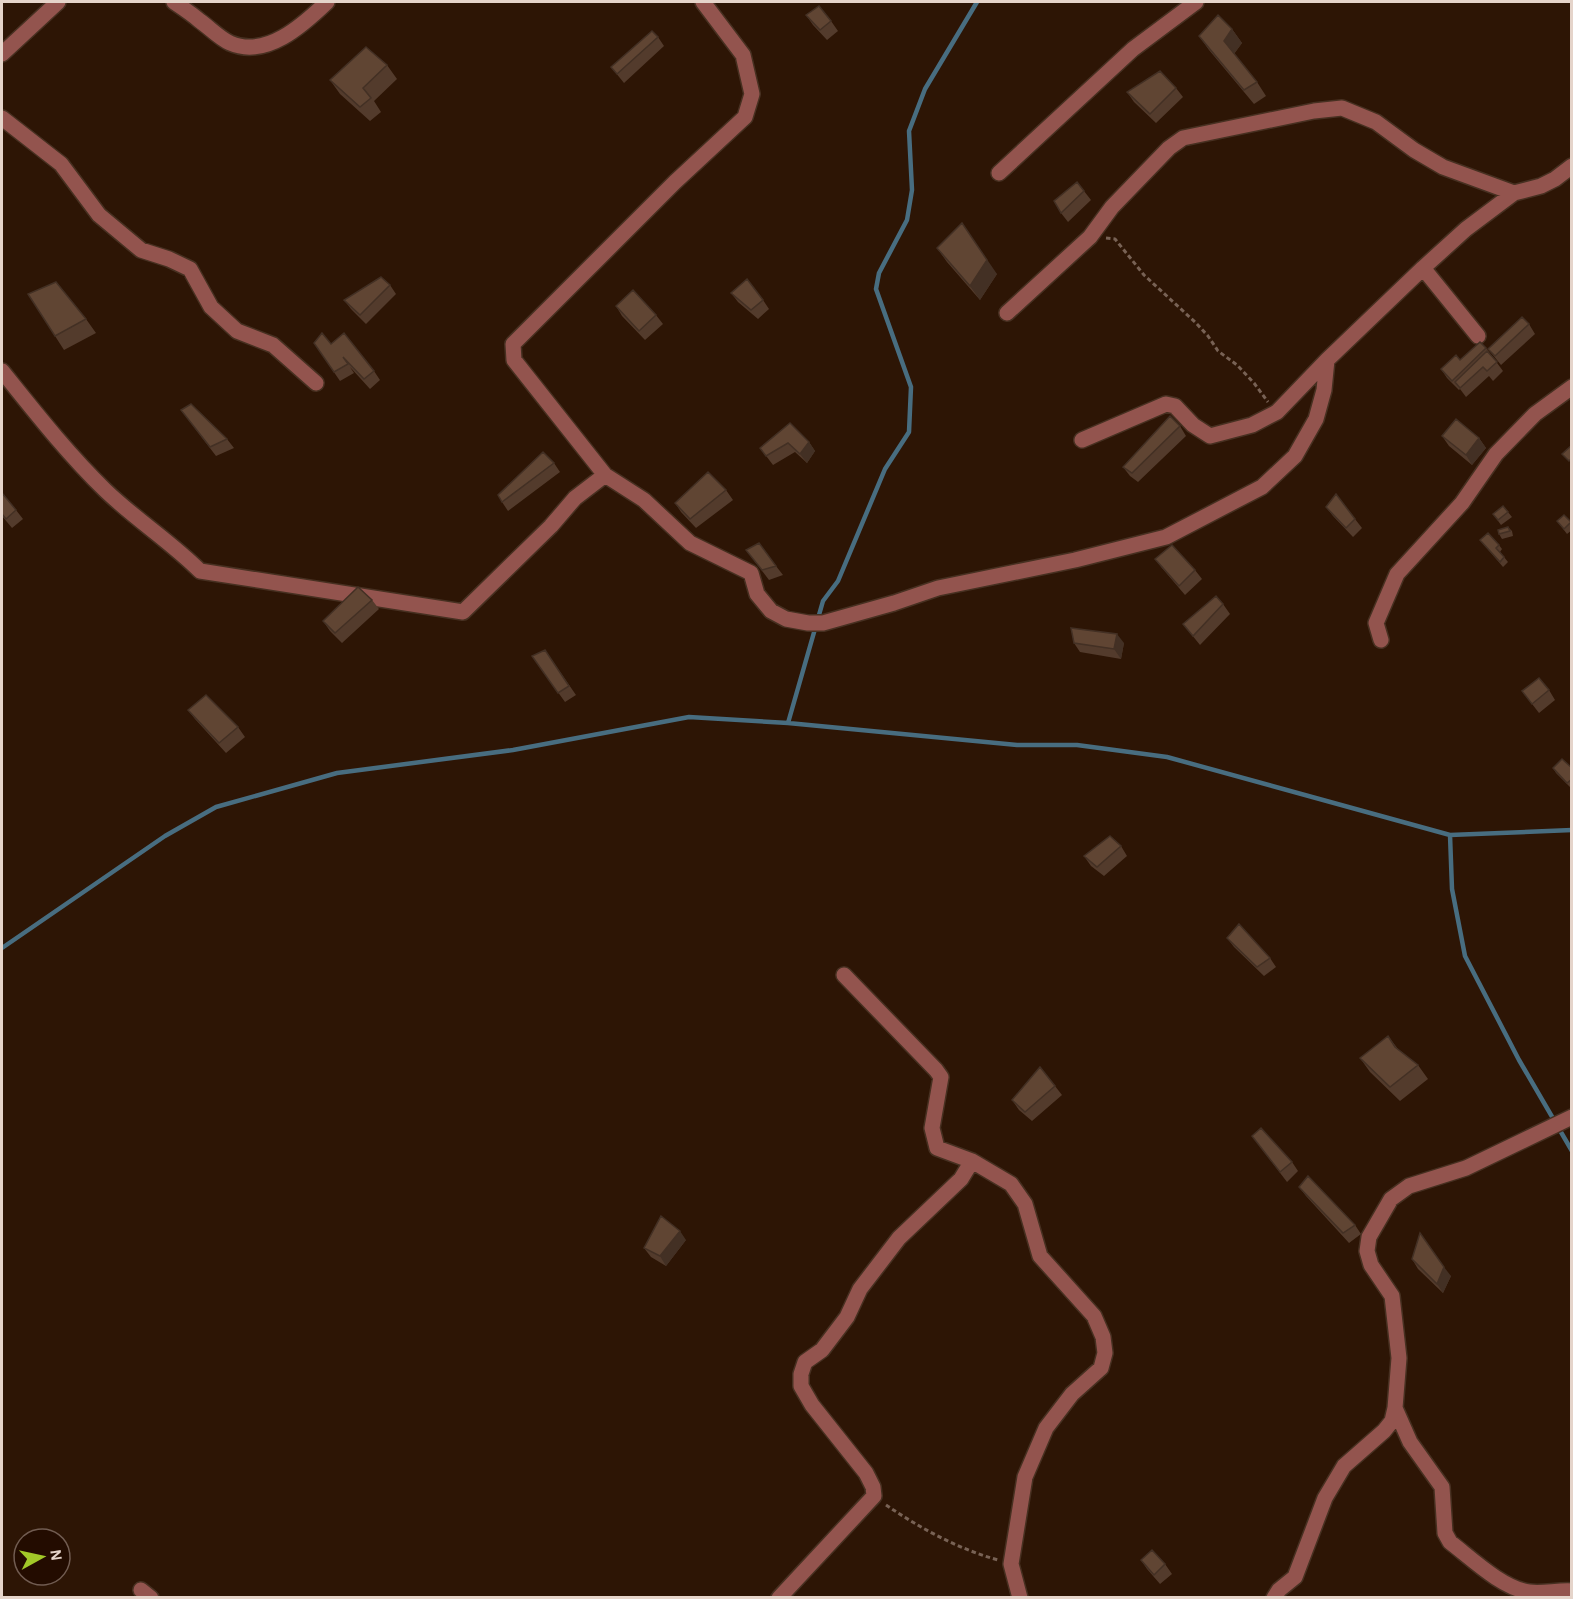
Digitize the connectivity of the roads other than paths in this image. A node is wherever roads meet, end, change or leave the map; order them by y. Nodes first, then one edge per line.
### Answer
1 (58, 2) edge
2 (174, 2) edge
3 (327, 2) edge
4 (703, 2) edge
5 (1196, 2) edge
6 (2, 54) edge
7 (2, 118) edge
8 (1572, 166) edge
9 (999, 173) dead end
10 (1514, 193) junction
11 (1423, 268) junction
12 (1007, 313) dead end
13 (1478, 336) dead end
14 (1327, 360) junction
15 (2, 371) edge
16 (316, 383) dead end
17 (1572, 387) edge
18 (1082, 440) dead end
19 (605, 475) junction
20 (1381, 640) dead end
21 (844, 975) dead end
22 (1572, 1117) edge
23 (972, 1161) junction
24 (1395, 1408) junction
25 (1572, 1591) edge
26 (779, 1598) edge
27 (1020, 1598) edge
28 (1274, 1598) edge

1 - 6 street
2 - 3 street
4 - 19 street
5 - 9 street
7 - 16 street
8 - 10 street
10 - 11 street
10 - 12 street
11 - 13 street
11 - 14 street
14 - 18 street
14 - 19 street
15 - 19 street
17 - 20 street
21 - 23 street
22 - 24 street
23 - 26 street
23 - 27 street
24 - 25 street
24 - 28 street

